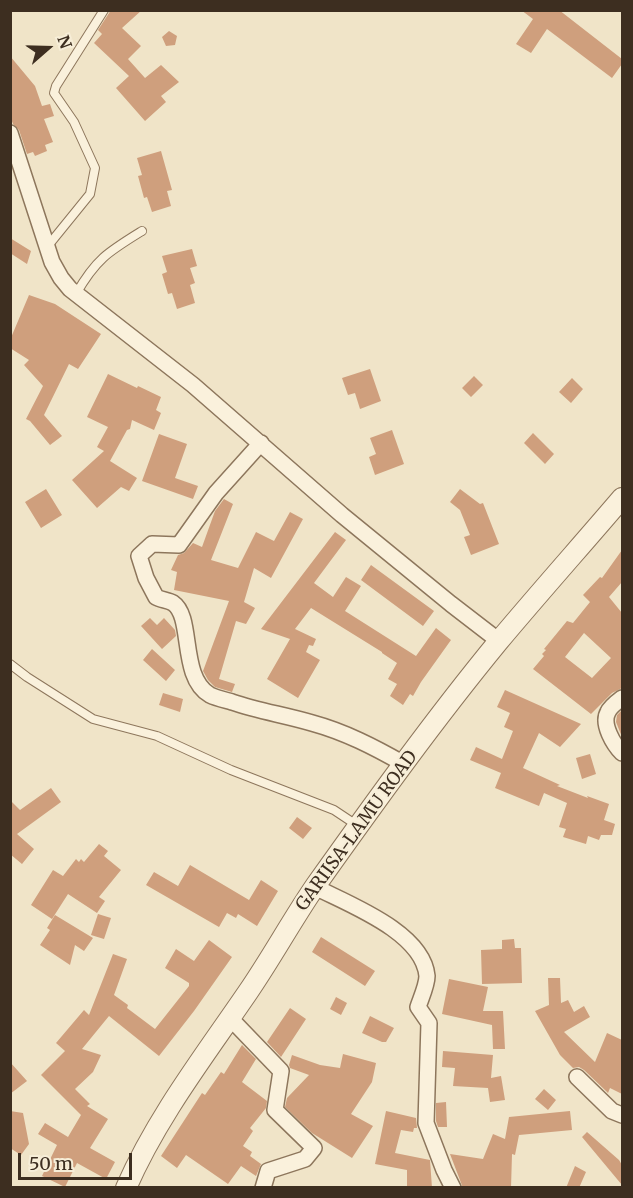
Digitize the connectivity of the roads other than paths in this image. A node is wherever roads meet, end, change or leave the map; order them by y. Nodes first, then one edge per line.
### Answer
1 (104, 10) edge
2 (10, 133) edge
3 (142, 231) dead end
4 (47, 247) junction
5 (76, 294) junction
6 (261, 443) junction
7 (622, 498) edge
8 (499, 641) junction
9 (10, 664) edge
10 (622, 698) edge
11 (622, 753) edge
12 (404, 764) junction
13 (358, 826) junction
14 (315, 887) junction
15 (230, 1018) junction
16 (577, 1077) dead end
17 (622, 1115) edge
18 (126, 1188) edge
19 (263, 1188) edge
20 (453, 1188) edge

1 - 4 lane
2 - 4 street
3 - 5 lane
4 - 5 street
5 - 6 street
6 - 8 street
6 - 12 street
7 - 8 street, GARIISA-LAMU ROAD
8 - 12 street, GARIISA-LAMU ROAD
9 - 13 lane
10 - 11 street
12 - 13 street, GARIISA-LAMU ROAD
13 - 14 street, GARIISA-LAMU ROAD
14 - 15 street, GARIISA-LAMU ROAD
14 - 20 street
15 - 18 street, GARIISA-LAMU ROAD
15 - 19 street
16 - 17 street

